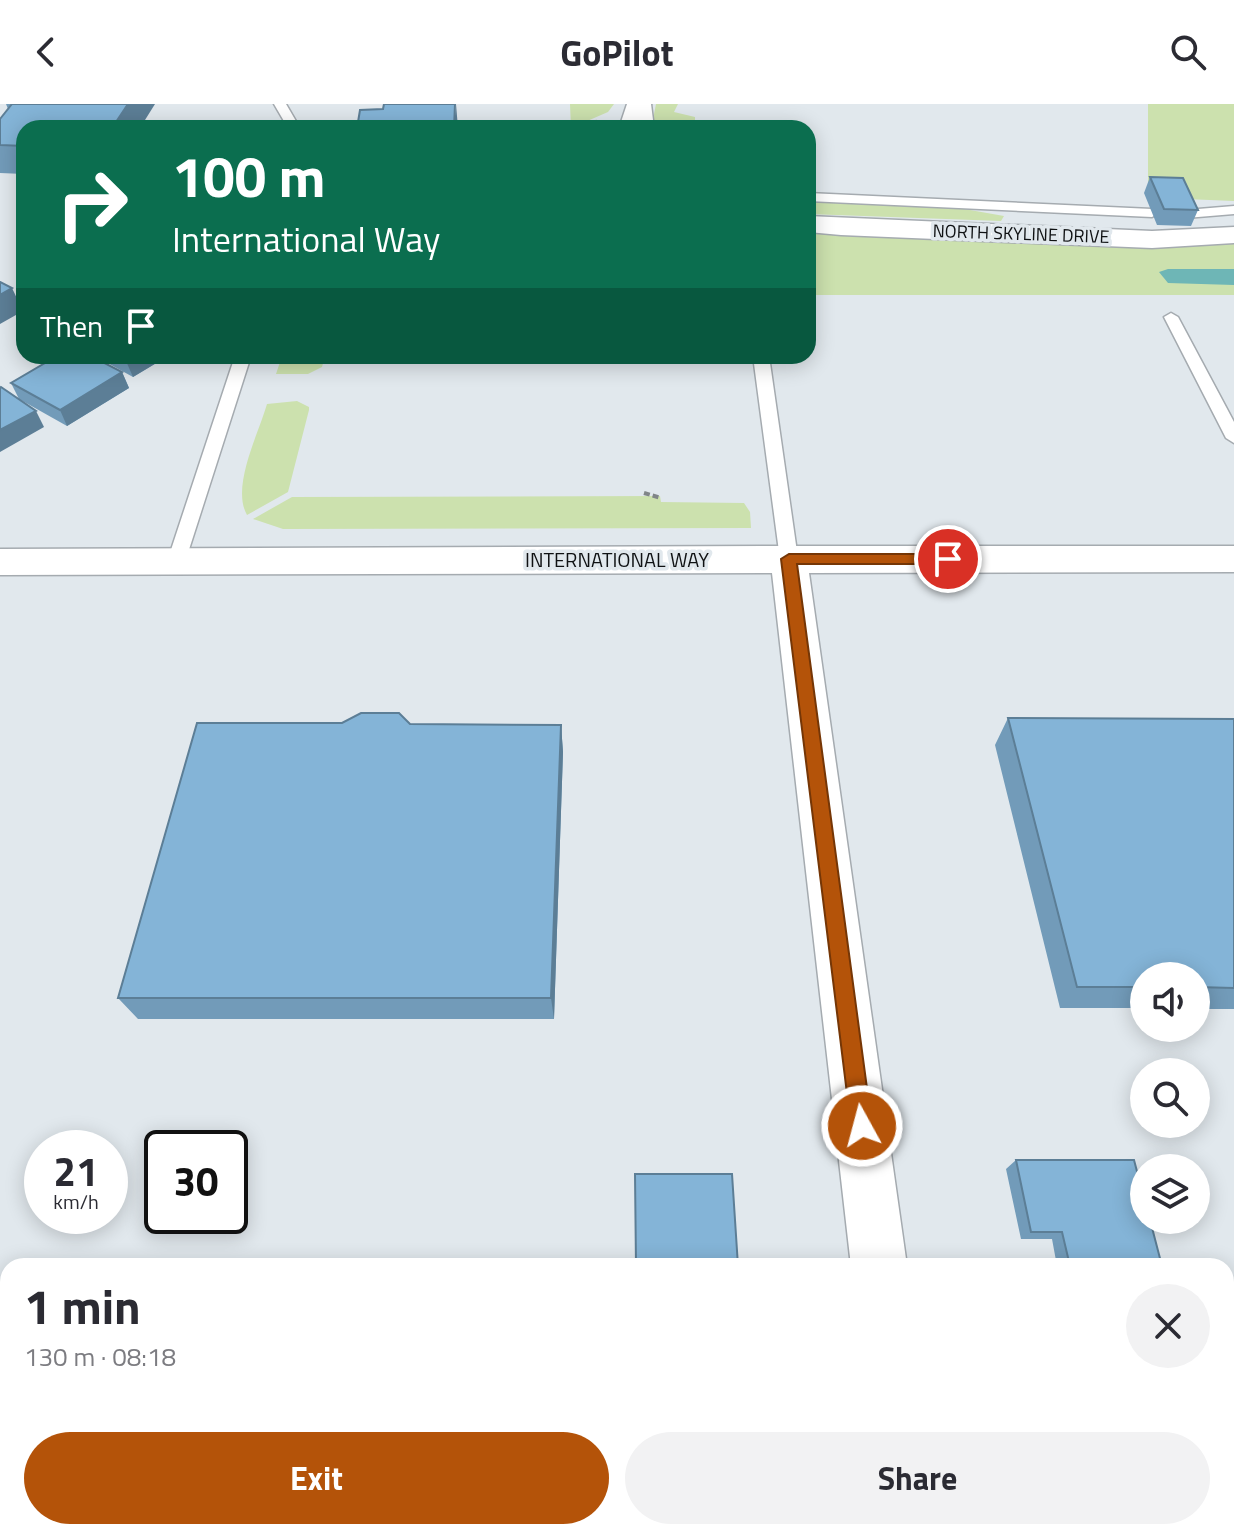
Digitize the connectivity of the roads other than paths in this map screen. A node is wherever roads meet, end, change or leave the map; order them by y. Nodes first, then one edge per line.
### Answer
1 (816, 197) edge
2 (1234, 210) edge
3 (1152, 213) dead end
4 (1186, 214) edge
5 (816, 225) edge
6 (1234, 235) edge
7 (1171, 317) dead end
8 (240, 364) edge
9 (762, 364) edge
10 (1234, 438) edge
11 (789, 559) junction
12 (1234, 559) edge
13 (0, 562) edge
14 (176, 562) junction
15 (878, 1258) edge

1 - 3 lane
2 - 4 lane
5 - 6 street, NORTH SKYLINE DRIVE
7 - 10 lane
8 - 14 lane
9 - 11 lane
11 - 12 street, INTERNATIONAL WAY
11 - 14 street, INTERNATIONAL WAY
11 - 15 street
13 - 14 street, INTERNATIONAL WAY

